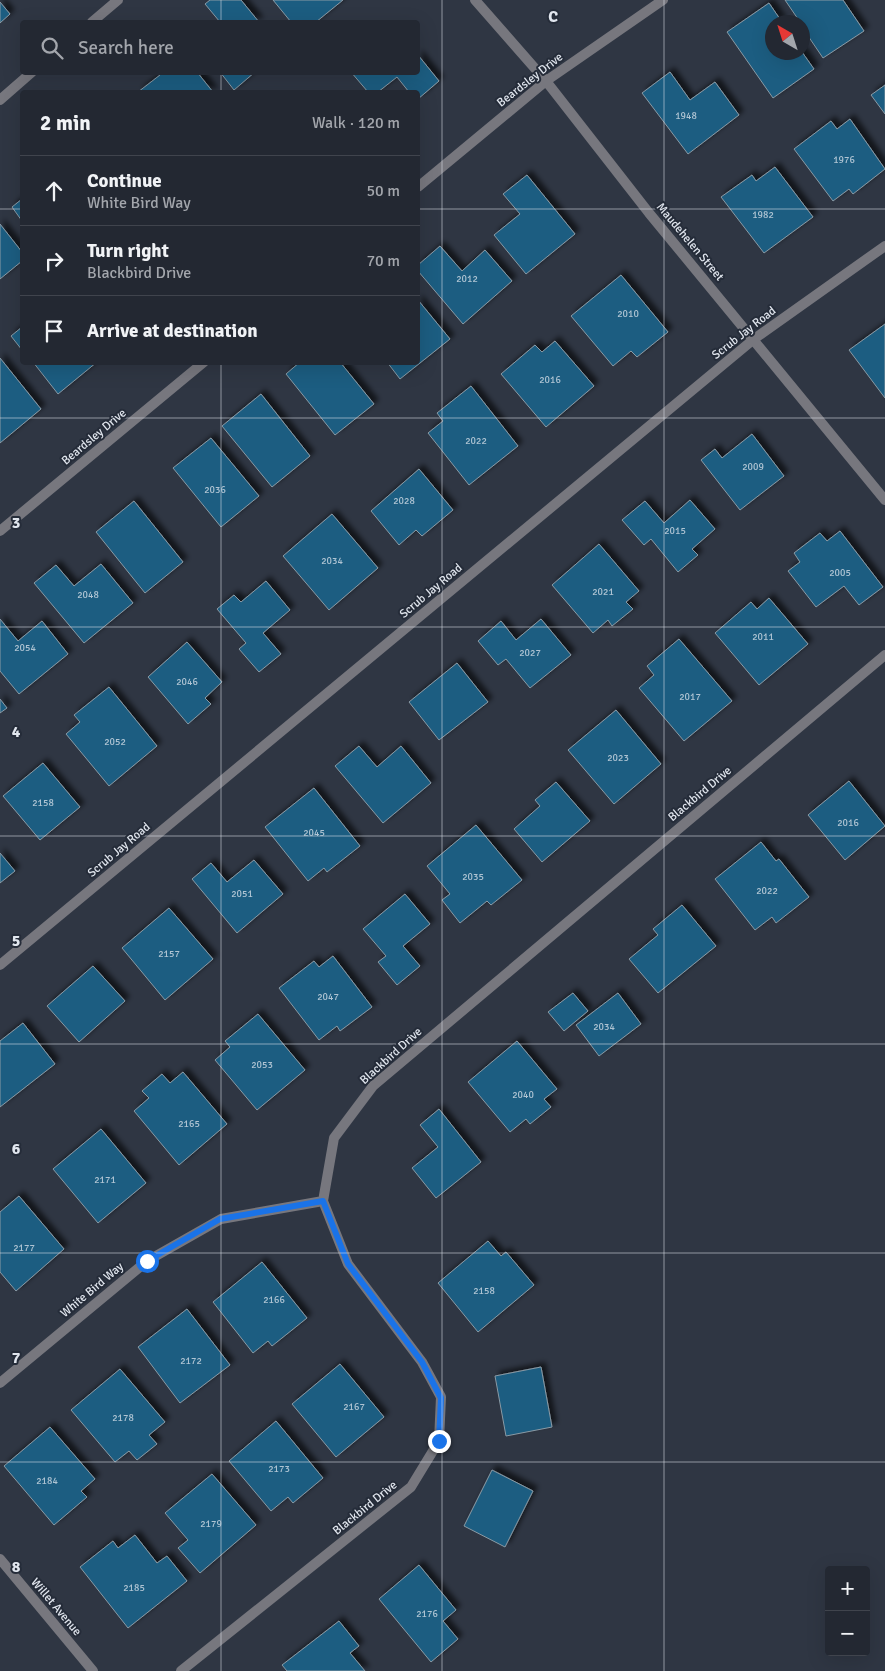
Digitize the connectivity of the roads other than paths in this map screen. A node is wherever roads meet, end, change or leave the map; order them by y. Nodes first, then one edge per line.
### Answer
1 (118, 0) edge
2 (475, 0) edge
3 (663, 0) edge
4 (94, 20) edge
5 (29, 75) edge
6 (546, 81) junction
7 (0, 100) edge
8 (420, 185) edge
9 (885, 246) edge
10 (754, 339) junction
11 (200, 365) edge
12 (885, 500) edge
13 (0, 531) edge
14 (885, 655) edge
15 (0, 965) edge
16 (323, 1201) junction
17 (0, 1383) edge
18 (0, 1559) edge
19 (93, 1671) edge
20 (181, 1671) edge

1 - 4 street
2 - 6 street, Maudehelen Street
3 - 6 street, Beardsley Drive
5 - 7 street
6 - 8 street, Beardsley Drive
6 - 10 street, Maudehelen Street
9 - 10 street, Scrub Jay Road
10 - 12 street, Maudehelen Street
10 - 15 street, Scrub Jay Road
11 - 13 street, Beardsley Drive
14 - 16 street, Blackbird Drive
16 - 17 street, White Bird Way
16 - 20 street, Blackbird Drive
18 - 19 street, Willet Avenue

